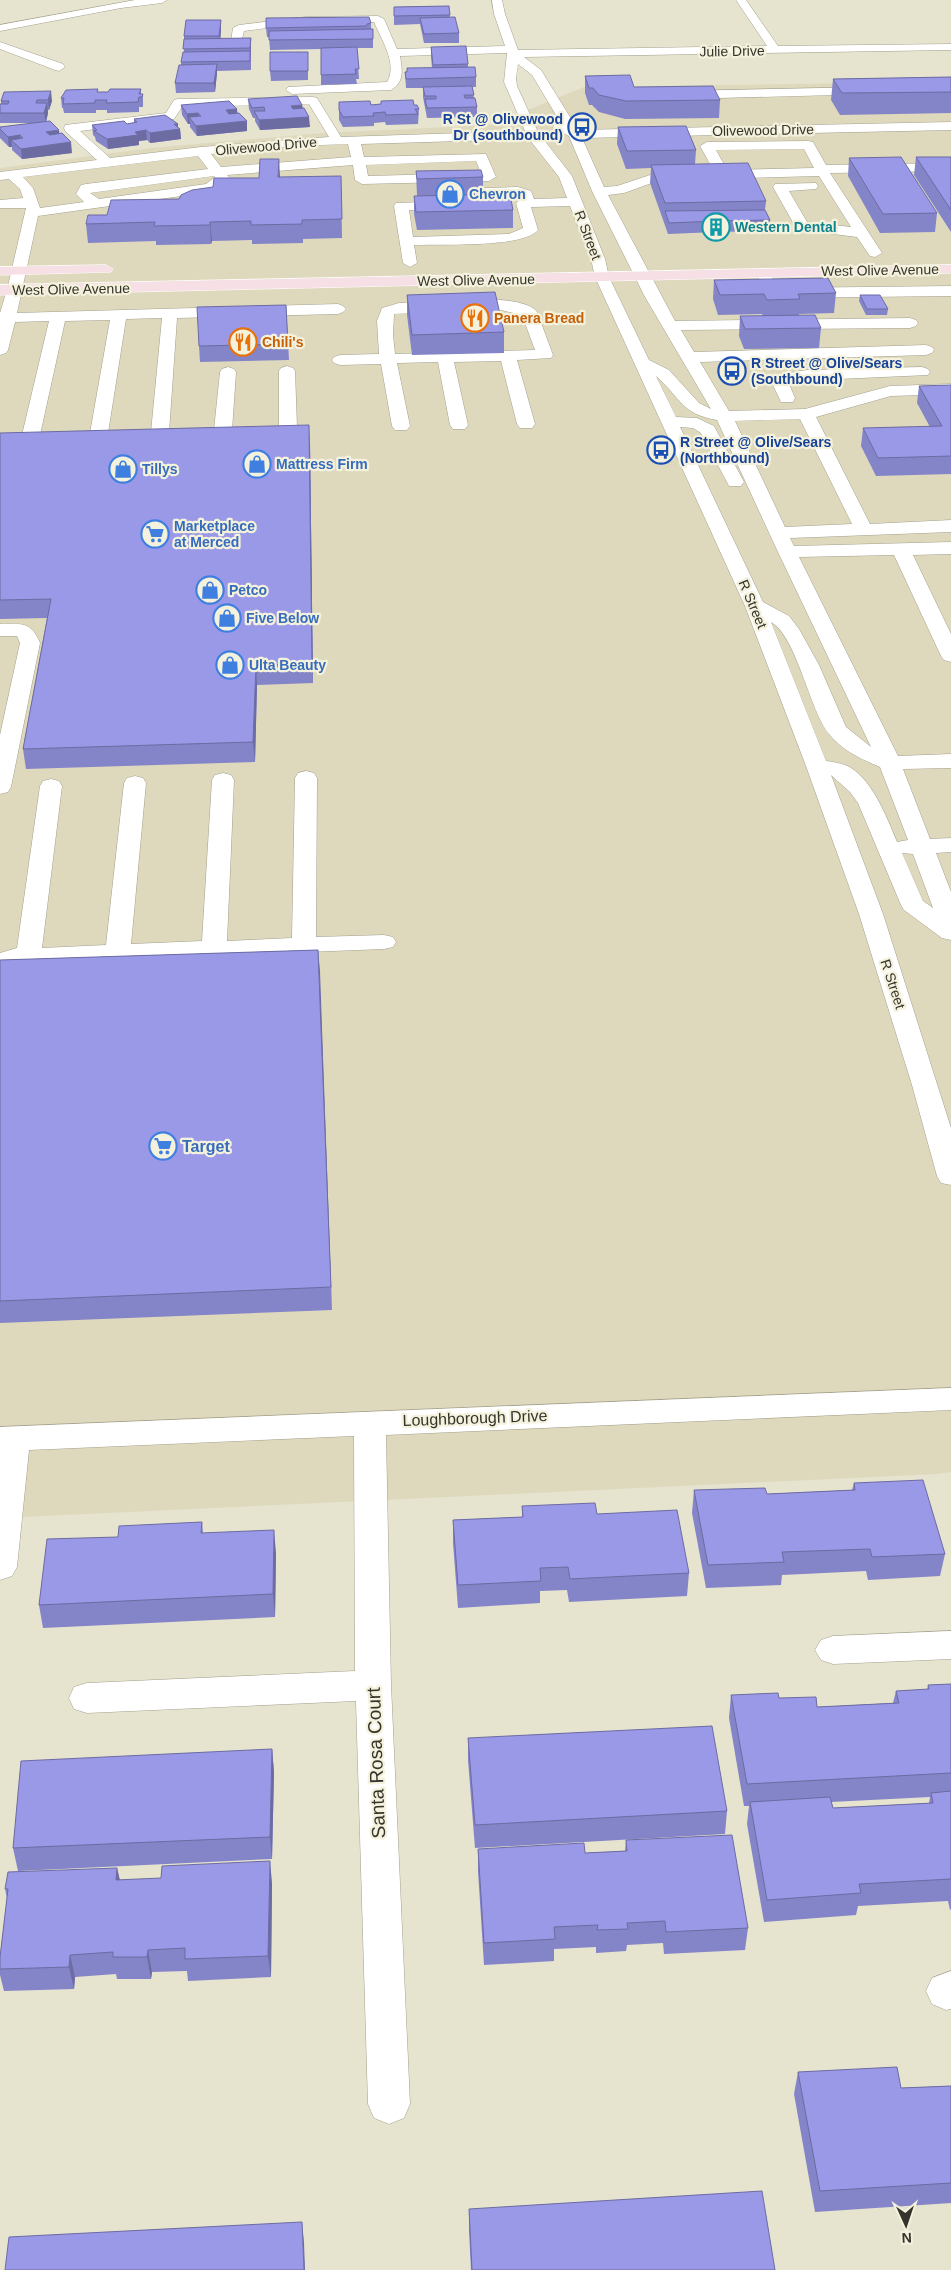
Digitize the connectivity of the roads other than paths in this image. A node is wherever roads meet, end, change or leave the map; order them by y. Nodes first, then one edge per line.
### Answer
1 (104, 0) edge
2 (162, 0) edge
3 (496, 0) edge
4 (741, 0) edge
5 (121, 5) junction
6 (0, 28) edge
7 (237, 41) edge
8 (0, 45) edge
9 (951, 47) edge
10 (775, 50) junction
11 (512, 52) junction
12 (394, 53) junction
13 (59, 67) dead end
14 (511, 86) junction
15 (886, 90) edge
16 (251, 91) dead end
17 (529, 92) dead end
18 (798, 92) junction
19 (743, 93) junction
20 (665, 95) edge
21 (750, 107) dead end
22 (549, 118) dead end
23 (951, 126) edge
24 (824, 128) junction
25 (800, 129) junction
26 (574, 134) junction
27 (533, 135) junction
28 (353, 139) junction
29 (337, 140) junction
30 (808, 145) junction
31 (825, 146) dead end
32 (201, 151) junction
33 (713, 159) junction
34 (359, 161) junction
35 (107, 162) junction
36 (820, 166) junction
37 (951, 167) edge
38 (218, 171) junction
39 (590, 171) junction
40 (722, 174) junction
41 (7, 175) edge
42 (832, 186) junction
43 (599, 191) junction
44 (575, 202) junction
45 (526, 203) junction
46 (0, 204) edge
47 (32, 208) junction
48 (864, 233) junction
49 (511, 238) junction
50 (407, 240) junction
51 (514, 253) dead end
52 (855, 253) dead end
53 (875, 253) junction
54 (894, 253) dead end
55 (633, 258) junction
56 (651, 258) dead end
57 (580, 259) dead end
58 (429, 262) dead end
59 (391, 263) dead end
60 (410, 263) junction
61 (117, 268) dead end
62 (600, 268) junction
63 (951, 269) edge
64 (20, 270) junction
65 (879, 270) junction
66 (0, 271) edge
67 (763, 273) junction
68 (642, 276) junction
69 (8, 290) edge
70 (951, 291) edge
71 (846, 292) junction
72 (892, 292) junction
73 (338, 309) dead end
74 (170, 313) junction
75 (119, 315) junction
76 (58, 316) junction
77 (4, 318) edge
78 (910, 323) junction
79 (860, 324) junction
80 (670, 326) junction
81 (0, 350) edge
82 (926, 350) junction
83 (508, 356) junction
84 (445, 357) junction
85 (689, 357) junction
86 (389, 358) junction
87 (340, 360) dead end
88 (644, 364) junction
89 (938, 371) junction
90 (228, 372) edge
91 (287, 372) edge
92 (950, 389) edge
93 (787, 398) dead end
94 (806, 414) junction
95 (724, 416) junction
96 (669, 421) junction
97 (526, 424) dead end
98 (459, 425) dead end
99 (401, 426) dead end
100 (288, 428) edge
101 (223, 430) edge
102 (160, 432) edge
103 (99, 433) edge
104 (31, 435) edge
105 (774, 525) junction
106 (951, 526) edge
107 (864, 530) junction
108 (951, 548) edge
109 (901, 549) junction
110 (787, 552) junction
111 (755, 606) junction
112 (0, 630) edge
113 (951, 656) edge
114 (951, 761) edge
115 (890, 763) junction
116 (817, 766) junction
117 (306, 778) dead end
118 (224, 780) dead end
119 (135, 783) dead end
120 (51, 786) dead end
121 (0, 787) edge
122 (951, 845) edge
123 (921, 846) junction
124 (888, 847) junction
125 (951, 924) edge
126 (951, 933) edge
127 (384, 942) dead end
128 (304, 945) junction
129 (214, 949) junction
130 (118, 952) junction
131 (28, 956) junction
132 (0, 961) edge
133 (951, 1176) edge
134 (951, 1399) edge
135 (370, 1422) junction
136 (7, 1438) edge
137 (0, 1567) edge
138 (951, 1645) edge
139 (833, 1650) dead end
140 (373, 1685) junction
141 (87, 1698) dead end
142 (389, 2104) dead end

1 - 5 street
2 - 5 street
3 - 11 street, R Street
4 - 10 street
5 - 6 street
7 - 12 street
8 - 13 street
9 - 10 street, Julie Drive
10 - 11 street, Julie Drive
11 - 12 street, Julie Drive
11 - 14 street, R Street
11 - 26 street, R Street
12 - 16 street
14 - 17 street
14 - 27 street, R Street
15 - 18 street
18 - 19 street
18 - 24 street
19 - 20 street
19 - 21 street
22 - 26 street
23 - 24 street, Olivewood Drive
24 - 25 street, Olivewood Drive
25 - 26 street, Olivewood Drive
25 - 30 street
26 - 39 street, R Street
27 - 28 street, Olivewood Drive
27 - 39 street, Olivewood Drive
27 - 44 street, R Street
28 - 29 street, Olivewood Drive
28 - 34 street
29 - 32 street, Olivewood Drive
29 - 35 street
30 - 31 street
30 - 33 street
30 - 36 street
32 - 35 street, Olivewood Drive
32 - 38 street
33 - 36 street
33 - 40 street
34 - 34 street
34 - 38 street
35 - 41 street, Olivewood Drive
36 - 37 street
36 - 40 street
36 - 42 street
38 - 47 street
39 - 43 street, R Street
40 - 43 street
41 - 47 street
42 - 48 street
42 - 48 street
43 - 55 street, R Street
44 - 45 street
44 - 62 street, R Street
45 - 49 street
45 - 50 street
46 - 47 street
47 - 64 street
48 - 53 street
49 - 50 street
49 - 51 street
50 - 60 street
52 - 53 main road, West Olive Avenue
53 - 54 main road, West Olive Avenue
55 - 56 main road, West Olive Avenue
55 - 62 main road, West Olive Avenue
55 - 68 street, R Street
57 - 62 main road, West Olive Avenue
58 - 60 main road, West Olive Avenue
59 - 60 main road, West Olive Avenue
61 - 64 main road, West Olive Avenue
62 - 68 main road, West Olive Avenue
62 - 69 main road, West Olive Avenue
62 - 88 street, R Street
63 - 65 main road, West Olive Avenue
64 - 66 main road, West Olive Avenue
64 - 69 street
65 - 67 main road, West Olive Avenue
65 - 72 street
67 - 68 main road, West Olive Avenue
67 - 71 street
68 - 80 street, R Street
69 - 77 street
70 - 72 street
71 - 72 street
71 - 79 street
72 - 78 street
73 - 74 street
74 - 75 street
74 - 102 street
75 - 76 street
75 - 103 street
76 - 77 street
76 - 104 street
77 - 81 street
78 - 79 street
78 - 82 street
79 - 80 street
80 - 85 street, R Street
82 - 85 street
82 - 89 street
83 - 84 street
83 - 86 street
83 - 97 street
84 - 86 street
84 - 98 street
85 - 95 street, R Street
86 - 87 street
86 - 99 street
88 - 95 street
88 - 96 street, R Street
89 - 92 street
89 - 93 street
90 - 101 street
91 - 100 street
92 - 94 street
94 - 95 street
94 - 107 street
95 - 105 street, R Street
96 - 105 street
96 - 111 street, R Street
105 - 107 street
105 - 110 street, R Street
106 - 107 street
108 - 109 street
109 - 110 street
109 - 113 street
110 - 115 street, R Street
111 - 115 street
111 - 116 street, R Street
112 - 121 street
114 - 115 street
115 - 123 street, R Street
116 - 124 street
116 - 133 street, R Street
117 - 128 street
118 - 129 street
119 - 130 street
120 - 131 street
122 - 123 street
123 - 124 street
123 - 125 street, R Street
124 - 126 street
127 - 128 street
128 - 129 street
129 - 130 street
130 - 131 street
131 - 132 street
134 - 135 street, Loughborough Drive
135 - 136 street, Loughborough Drive
135 - 140 street, Santa Rosa Court
136 - 137 street
138 - 139 street
140 - 141 street
140 - 142 street, Santa Rosa Court

